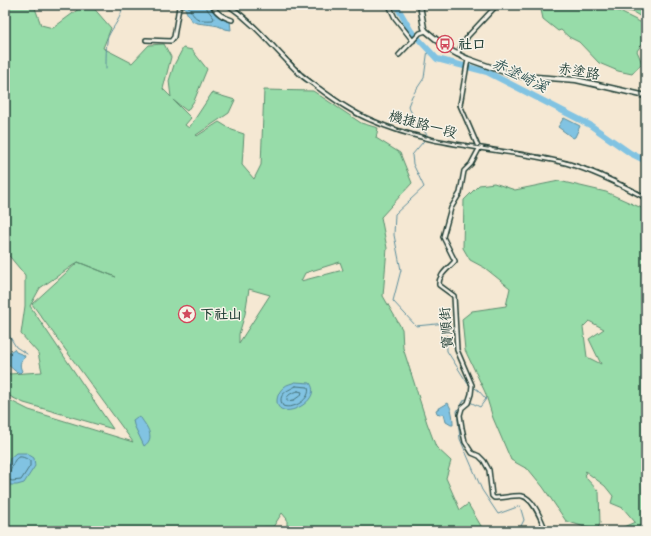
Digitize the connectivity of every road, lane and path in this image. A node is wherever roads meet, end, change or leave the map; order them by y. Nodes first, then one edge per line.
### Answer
1 (182, 5) edge
2 (212, 5) edge
3 (228, 5) edge
4 (389, 5) edge
5 (420, 5) edge
6 (497, 5) edge
7 (232, 20) dead end
8 (426, 31) junction
9 (146, 40) dead end
10 (414, 40) junction
11 (457, 54) junction
12 (399, 55) dead end
13 (468, 61) junction
14 (646, 96) edge
15 (479, 148) junction
16 (646, 198) edge
17 (546, 531) edge

1 - 9 street
2 - 7 street
3 - 15 street, 機捷路一段
4 - 10 street
5 - 8 street
6 - 11 street
8 - 10 street
8 - 11 street, 赤塗路
10 - 12 street
11 - 13 street, 赤塗路
13 - 14 street, 赤塗路
13 - 15 street
15 - 16 street, 機捷路一段
15 - 17 street, 寶順街

